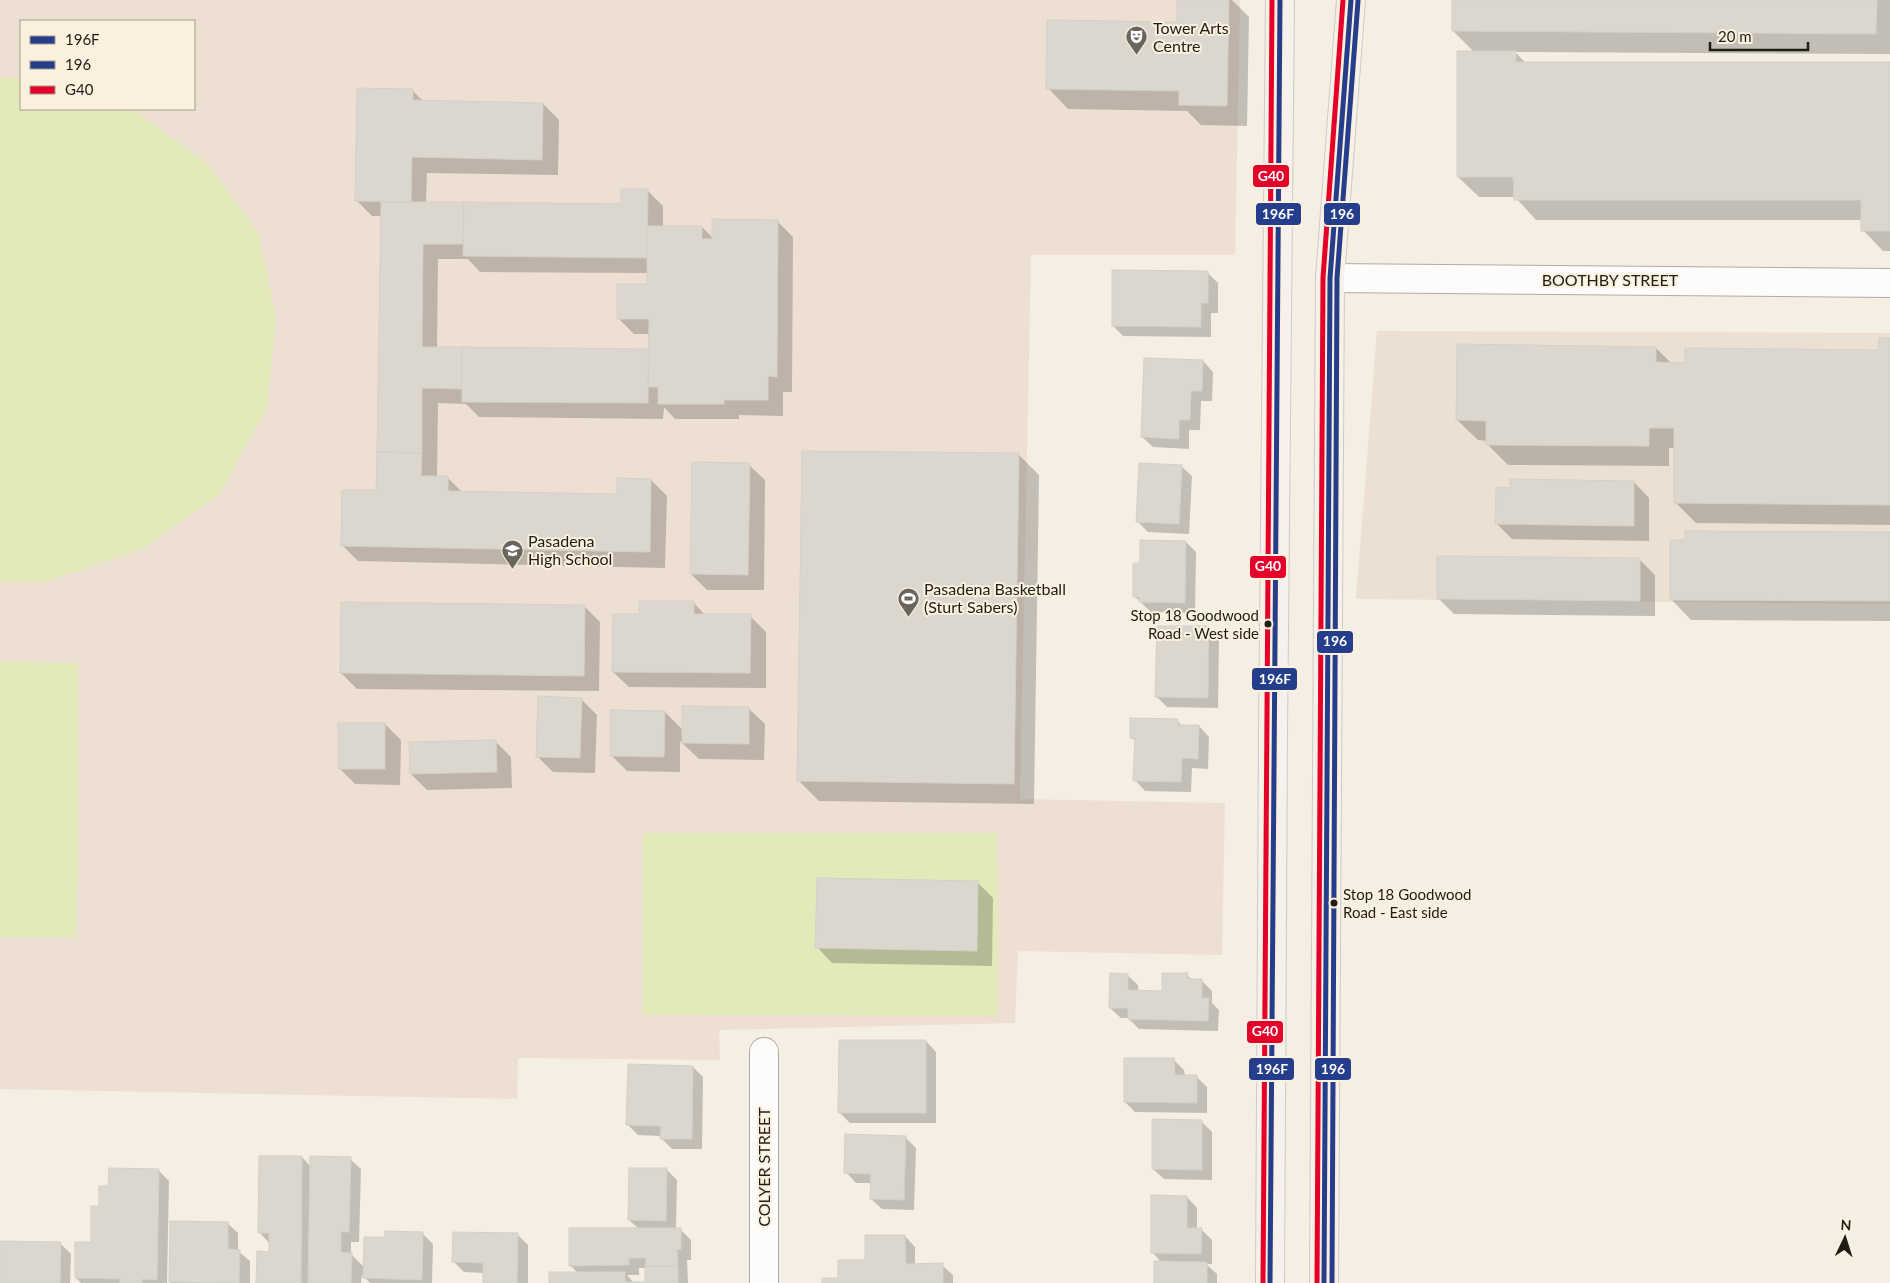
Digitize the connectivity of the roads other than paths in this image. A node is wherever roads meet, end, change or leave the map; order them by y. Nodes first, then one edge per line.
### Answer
1 (1280, 0) edge
2 (1351, 0) edge
3 (1330, 278) junction
4 (1890, 282) edge
5 (764, 1052) dead end
6 (764, 1283) edge
7 (1270, 1283) edge
8 (1324, 1283) edge

1 - 7 main road
2 - 3 main road
3 - 4 street, BOOTHBY STREET
3 - 8 main road
5 - 6 street, COLYER STREET

